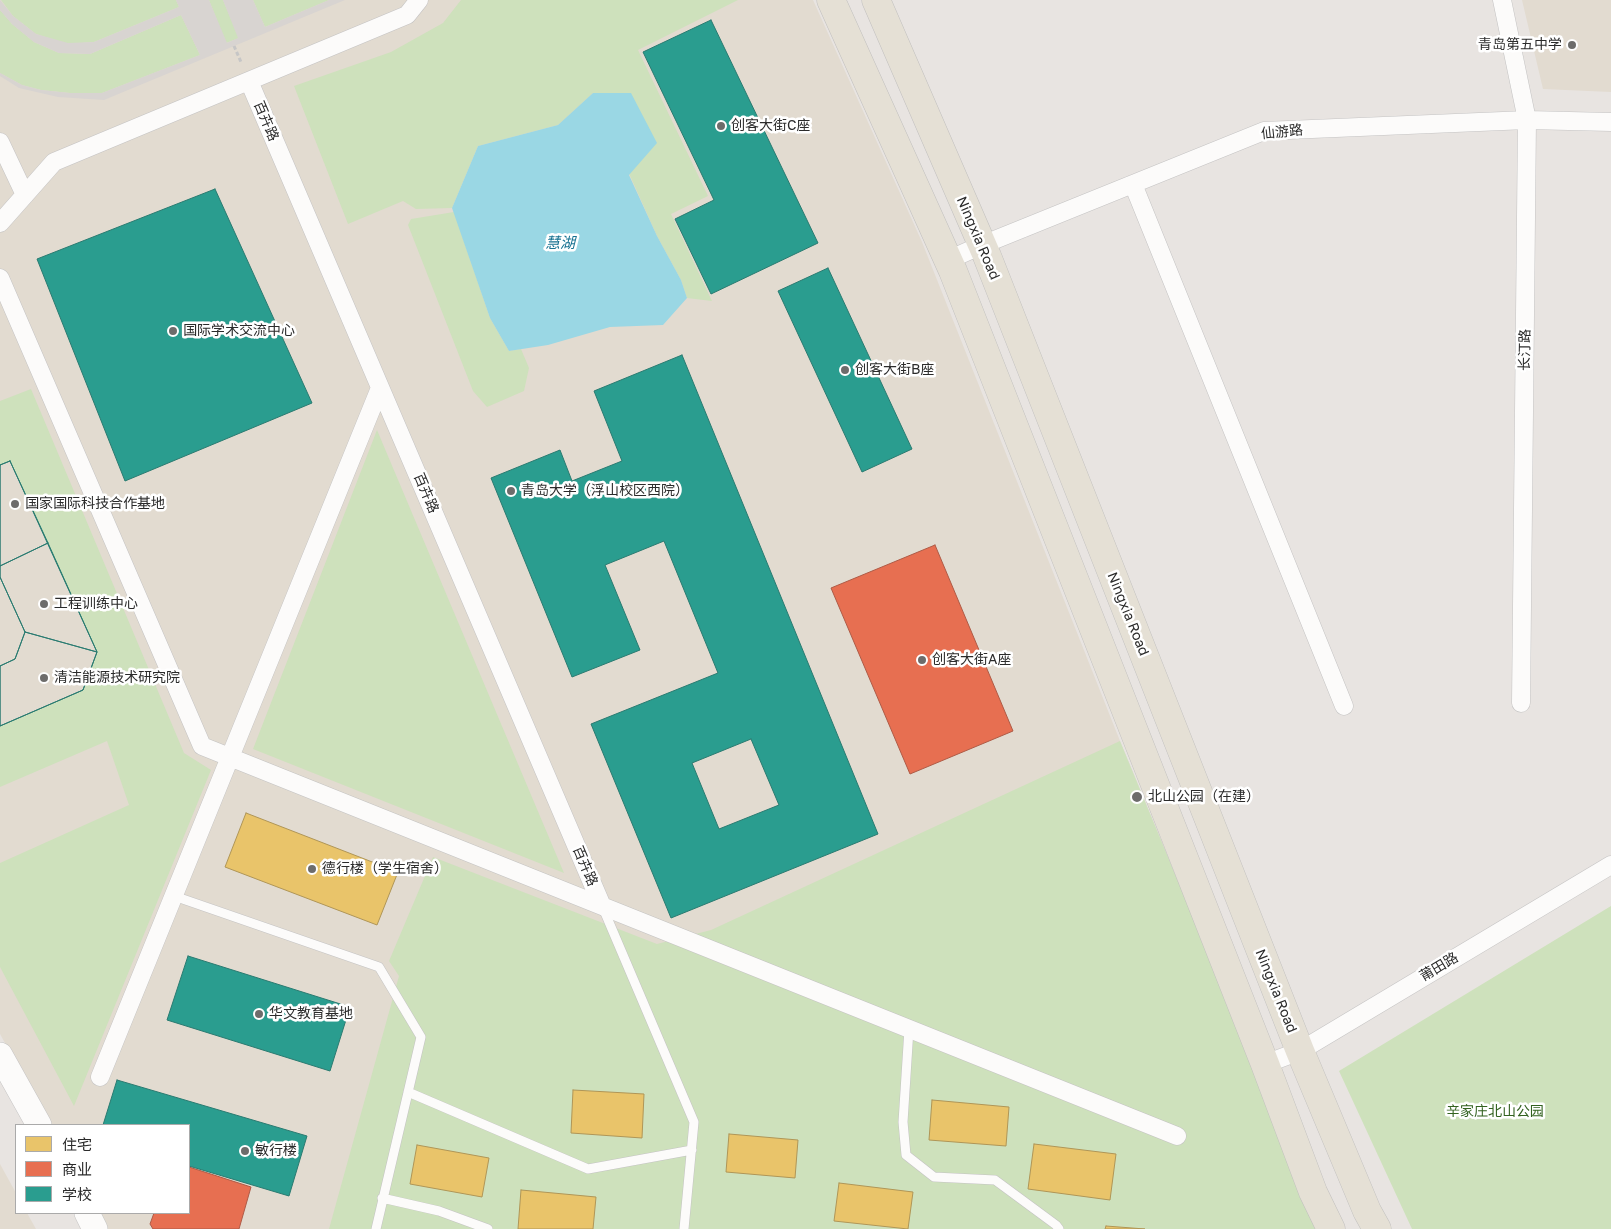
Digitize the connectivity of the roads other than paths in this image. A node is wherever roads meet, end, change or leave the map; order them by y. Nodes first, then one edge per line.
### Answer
1 (419, 0) edge
2 (831, 0) edge
3 (876, 0) edge
4 (1502, 0) edge
5 (249, 81) junction
6 (1527, 120) junction
7 (1611, 122) edge
8 (0, 142) edge
9 (1133, 184) junction
10 (25, 195) junction
11 (0, 223) edge
12 (982, 244) junction
13 (948, 260) junction
14 (0, 278) edge
15 (380, 388) junction
16 (1521, 703) dead end
17 (1344, 706) dead end
18 (230, 757) junction
19 (1611, 865) edge
20 (174, 896) junction
21 (602, 906) junction
22 (909, 1029) junction
23 (1300, 1051) junction
24 (0, 1055) edge
25 (1265, 1064) junction
26 (100, 1077) dead end
27 (408, 1092) junction
28 (38, 1124) edge
29 (1177, 1136) dead end
30 (692, 1150) junction
31 (382, 1198) junction
32 (87, 1214) edge
33 (95, 1229) edge
34 (376, 1229) edge
35 (488, 1229) edge
36 (684, 1229) edge
37 (1059, 1229) edge
38 (1331, 1229) edge
39 (1377, 1229) edge

1 - 5 street
2 - 13 main road
3 - 12 main road, Ningxia Road
4 - 6 street, 长汀路
5 - 10 street
5 - 15 street, 百卉路
6 - 7 street, 仙游路
6 - 9 street, 仙游路
6 - 16 street, 长汀路
8 - 10 street
9 - 12 street, 仙游路
9 - 17 street
10 - 11 street
12 - 13 street, 仙游路
12 - 23 main road, Ningxia Road
13 - 25 main road
14 - 18 street
15 - 18 street
15 - 21 street, 百卉路
18 - 20 street
18 - 21 street
19 - 23 street, 莆田路
20 - 26 street
20 - 27 lane
21 - 22 street
21 - 30 lane
22 - 29 street
22 - 37 lane
23 - 25 street, 莆田路
23 - 39 main road, Ningxia Road
24 - 28 street
25 - 38 main road
27 - 30 lane
27 - 31 lane
30 - 36 lane
31 - 34 lane
31 - 35 lane
32 - 33 street

